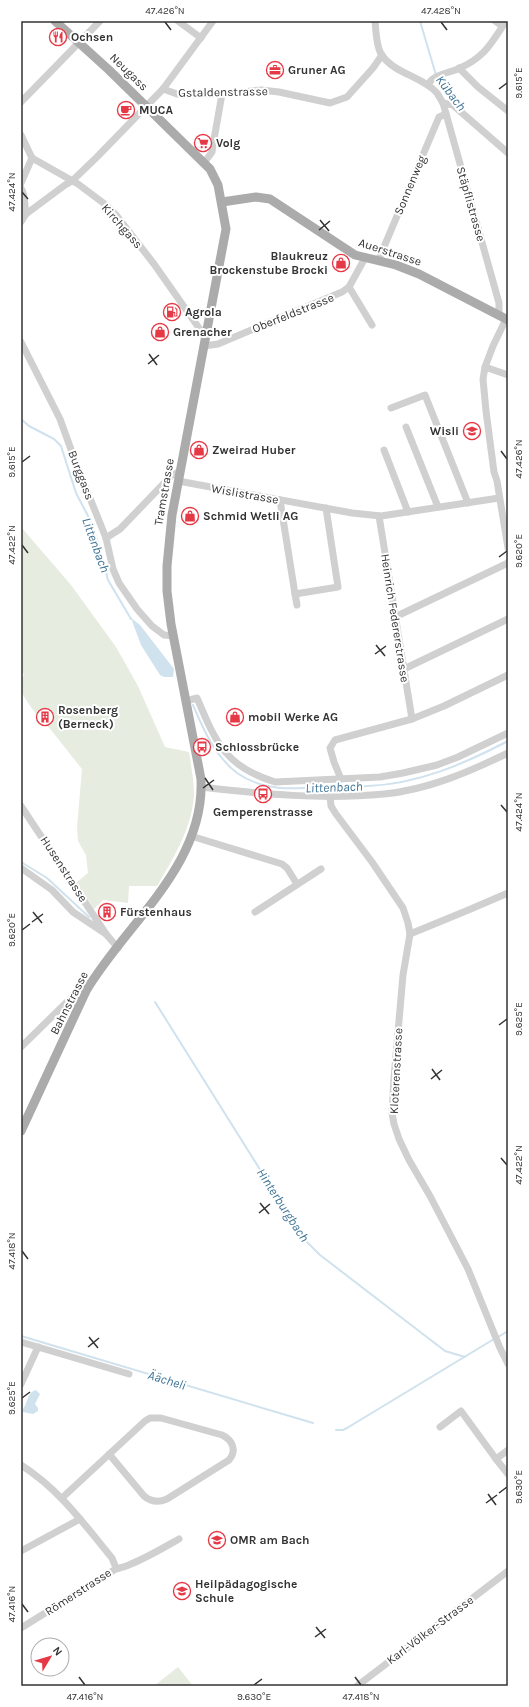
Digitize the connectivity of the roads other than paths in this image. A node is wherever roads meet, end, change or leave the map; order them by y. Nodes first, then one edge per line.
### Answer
1 (55, 21) edge
2 (100, 21) edge
3 (178, 21) edge
4 (213, 21) edge
5 (375, 21) edge
6 (495, 21) edge
7 (504, 23) edge
8 (201, 38) junction
9 (78, 42) junction
10 (382, 55) junction
11 (459, 68) junction
12 (428, 85) junction
13 (163, 88) junction
14 (222, 94) junction
15 (21, 102) edge
16 (443, 103) junction
17 (146, 105) junction
18 (508, 111) edge
19 (446, 114) junction
20 (21, 135) edge
21 (508, 154) edge
22 (32, 158) junction
23 (204, 163) junction
24 (72, 181) junction
25 (21, 183) edge
26 (21, 188) edge
27 (222, 202) junction
28 (26, 214) junction
29 (21, 222) edge
30 (365, 258) junction
31 (378, 261) junction
32 (349, 287) junction
33 (504, 319) edge
34 (372, 325) dead end
35 (21, 342) edge
36 (205, 342) junction
37 (485, 367) junction
38 (508, 375) edge
39 (391, 408) dead end
40 (406, 427) dead end
41 (384, 450) dead end
42 (179, 477) junction
43 (499, 498) junction
44 (280, 500) junction
45 (468, 503) junction
46 (438, 507) junction
47 (326, 508) junction
48 (408, 512) junction
49 (378, 516) junction
50 (106, 538) junction
51 (508, 548) edge
52 (508, 563) edge
53 (295, 594) junction
54 (297, 605) dead end
55 (395, 617) junction
56 (508, 619) edge
57 (173, 636) junction
58 (404, 669) junction
59 (508, 675) edge
60 (186, 701) junction
61 (412, 719) junction
62 (508, 733) edge
63 (508, 753) edge
64 (341, 779) junction
65 (201, 788) junction
66 (330, 798) junction
67 (21, 806) edge
68 (191, 836) junction
69 (21, 868) edge
70 (321, 869) dead end
71 (298, 884) junction
72 (508, 893) edge
73 (255, 912) dead end
74 (106, 934) junction
75 (410, 934) junction
76 (118, 948) junction
77 (82, 999) junction
78 (21, 1047) edge
79 (21, 1131) edge
80 (21, 1342) edge
81 (38, 1348) junction
82 (508, 1364) edge
83 (129, 1374) dead end
84 (21, 1384) edge
85 (440, 1427) dead end
86 (508, 1450) edge
87 (109, 1454) junction
88 (496, 1459) junction
89 (21, 1465) edge
90 (508, 1474) edge
91 (62, 1498) junction
92 (80, 1518) junction
93 (179, 1539) dead end
94 (21, 1551) edge
95 (116, 1568) junction
96 (506, 1572) edge
97 (508, 1580) edge
98 (21, 1628) edge
99 (357, 1686) edge

1 - 9 main road, Neugass
2 - 9 street
3 - 8 street
4 - 8 street
5 - 10 street
6 - 7 street
7 - 11 street
8 - 13 street
9 - 15 street
9 - 17 main road, Neugass
10 - 12 street, Stäpflistrasse
10 - 14 street, Gstaldenstrasse
11 - 12 street
11 - 18 street
12 - 16 street, Stäpflistrasse
13 - 14 street, Gstaldenstrasse
13 - 17 street
14 - 23 street
16 - 19 street, Stäpflistrasse
16 - 21 street
17 - 23 main road, Neugass
17 - 24 street
19 - 31 street, Sonnenweg
19 - 33 street, Stäpflistrasse
20 - 22 street
22 - 24 street, Kirchgass
22 - 25 street
23 - 27 main road, Neugass
24 - 28 street
24 - 36 street, Kirchgass
26 - 28 street
27 - 30 main road, Auerstrasse
27 - 36 main road, Tramstrasse
28 - 29 street
30 - 31 main road, Auerstrasse
30 - 32 street
31 - 33 main road, Auerstrasse
32 - 34 street
32 - 36 street, Oberfeldstrasse
33 - 37 street
35 - 50 street, Burggass
36 - 42 main road, Tramstrasse
37 - 38 street
37 - 43 street
39 - 45 street
40 - 46 street
41 - 48 street
42 - 44 street, Wislistrasse
42 - 50 street
42 - 57 main road, Tramstrasse
43 - 45 street, Wislistrasse
43 - 51 street
44 - 47 street, Wislistrasse
44 - 53 street
45 - 46 street, Wislistrasse
46 - 48 street, Wislistrasse
47 - 49 street, Wislistrasse
47 - 53 street
48 - 49 street, Wislistrasse
49 - 55 street, Heinrich Federerstrasse
50 - 57 street, Burggass
52 - 55 street
53 - 54 street
55 - 58 street, Heinrich Federerstrasse
56 - 58 street
57 - 60 main road, Tramstrasse
58 - 61 street, Heinrich Federerstrasse
59 - 61 street
60 - 64 street
60 - 65 main road, Tramstrasse
61 - 64 street
62 - 64 street
63 - 66 street
65 - 66 street
65 - 68 main road, Bahnstrasse
66 - 75 street, Kloterenstrasse
67 - 74 street, Husenstrasse
68 - 71 street
68 - 76 main road, Bahnstrasse
69 - 74 street
70 - 71 street
71 - 73 street
72 - 75 street
74 - 76 street
75 - 82 street, Kloterenstrasse
76 - 77 main road, Bahnstrasse
77 - 78 street
77 - 79 main road, Bahnstrasse
80 - 81 street
81 - 83 street
81 - 84 street
85 - 88 street
86 - 88 street
87 - 87 street
87 - 91 street
88 - 90 street
89 - 91 street
91 - 92 street
92 - 94 street
92 - 95 street
93 - 95 street, Römerstrasse
95 - 98 street, Römerstrasse
96 - 97 street, Karl-Völker-Strasse
96 - 99 street, Karl-Völker-Strasse

